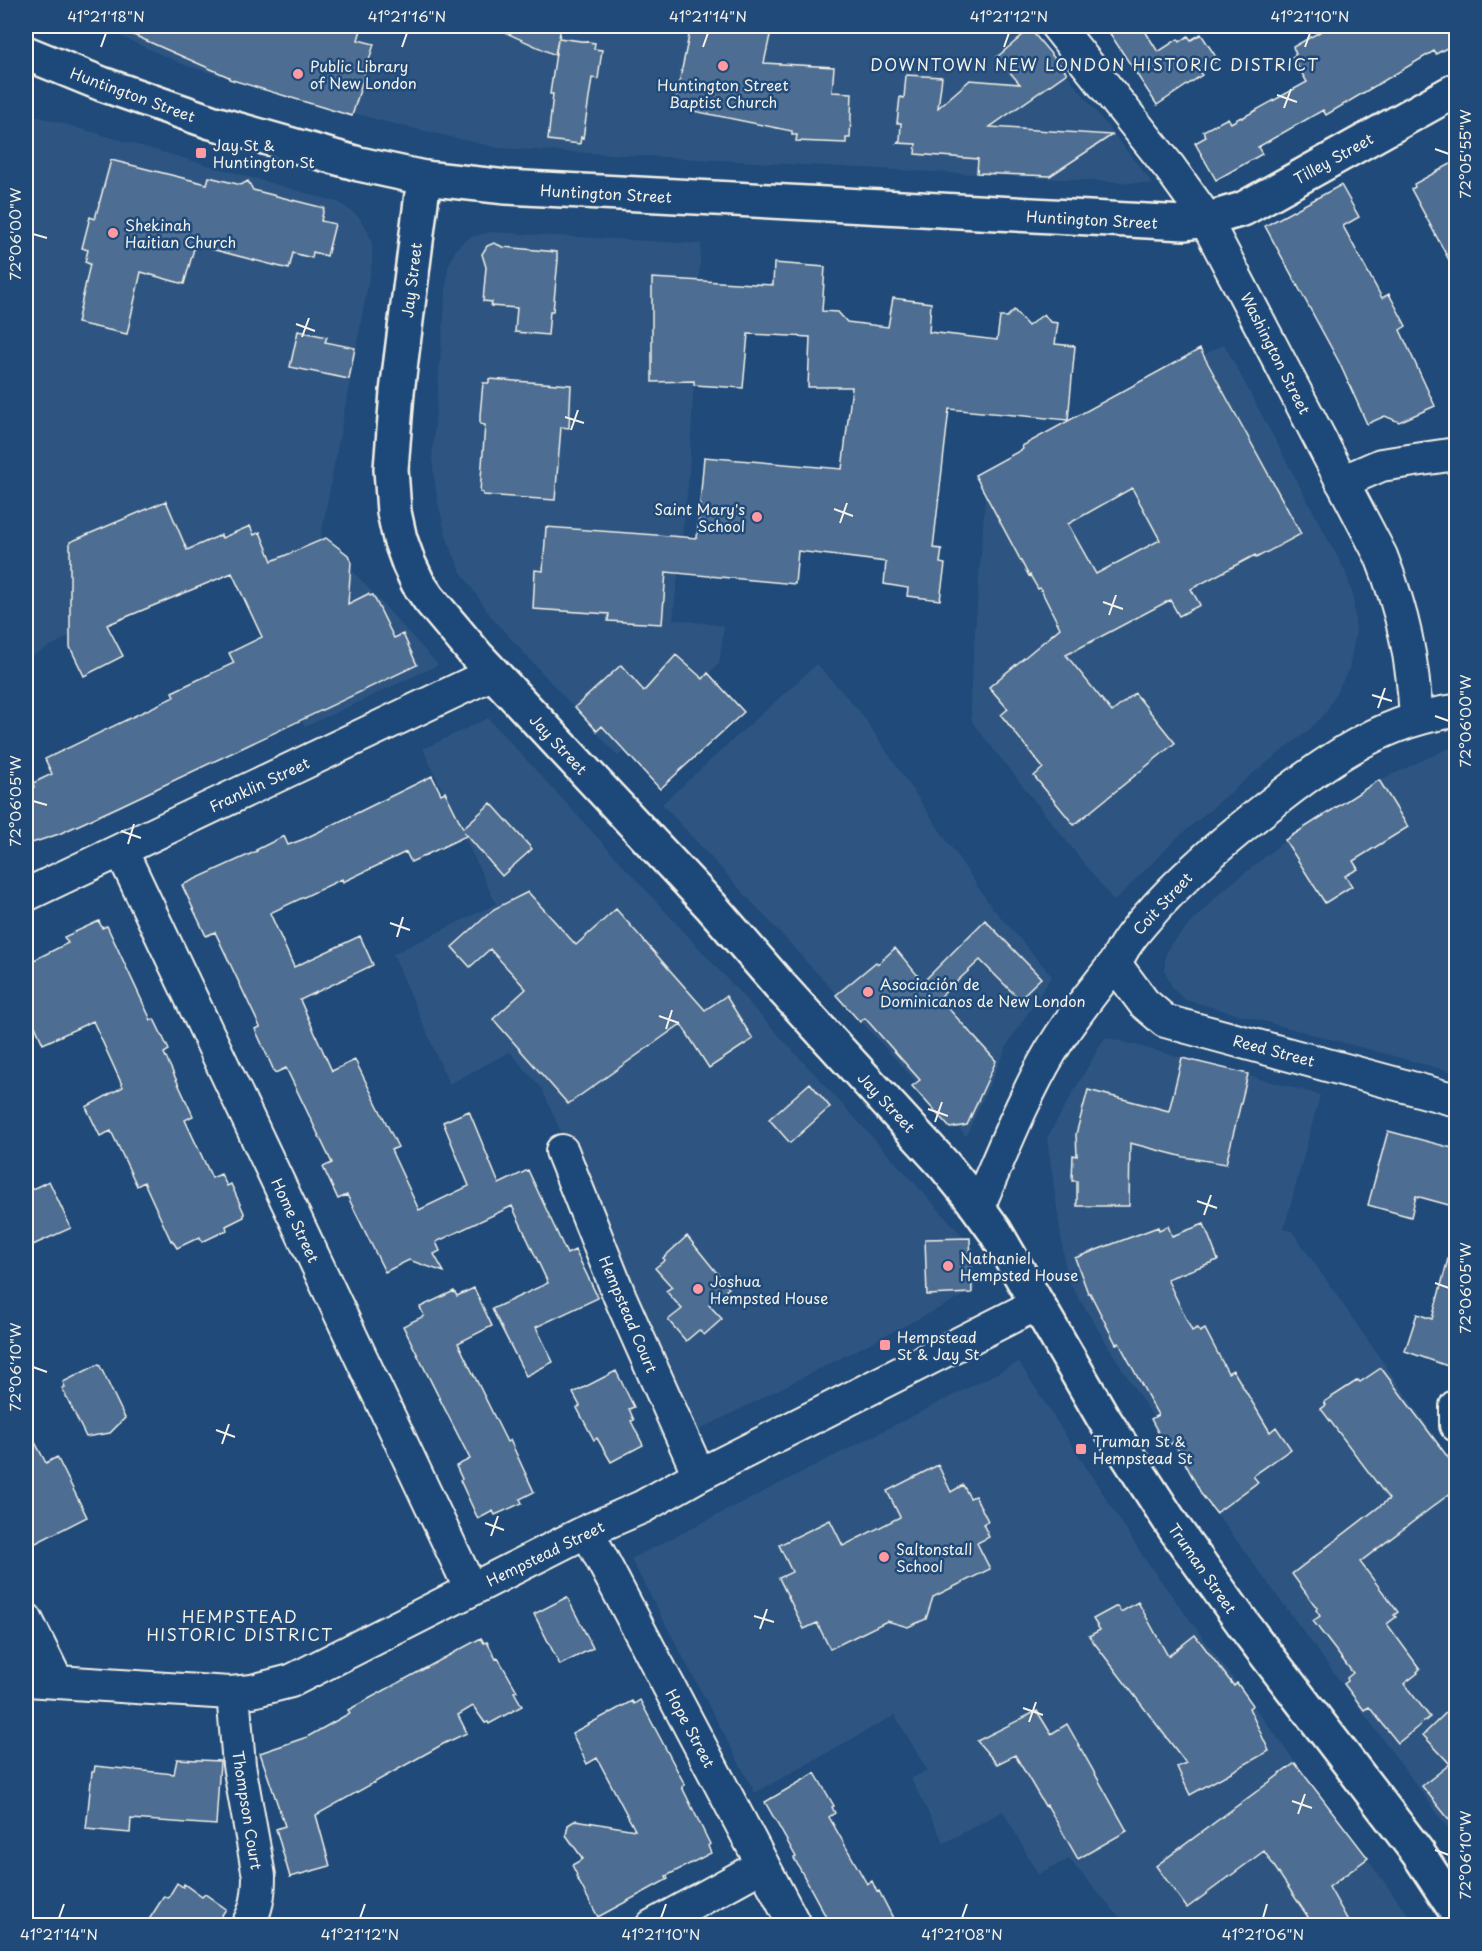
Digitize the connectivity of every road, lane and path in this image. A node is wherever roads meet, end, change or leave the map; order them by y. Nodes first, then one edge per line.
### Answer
1 (1057, 26) edge
2 (26, 53) edge
3 (1456, 90) edge
4 (424, 178) junction
5 (1207, 220) junction
6 (1456, 454) edge
7 (1342, 482) junction
8 (493, 673) junction
9 (1456, 711) edge
10 (1416, 719) junction
11 (121, 850) junction
12 (26, 895) edge
13 (1115, 964) junction
14 (1456, 1100) edge
15 (562, 1151) dead end
16 (978, 1207) junction
17 (1037, 1304) junction
18 (1456, 1406) edge
19 (1456, 1425) edge
20 (699, 1475) junction
21 (587, 1531) junction
22 (471, 1590) junction
23 (26, 1619) edge
24 (26, 1680) edge
25 (57, 1682) junction
26 (232, 1693) junction
27 (763, 1865) junction
28 (1456, 1911) edge
29 (247, 1926) edge
30 (652, 1926) edge
31 (795, 1926) edge

1 - 5 street, Washington Street
2 - 4 main road, Huntington Street
3 - 5 main road, Tilley Street
4 - 5 main road, Huntington Street
4 - 8 main road, Jay Street
5 - 7 street, Washington Street
6 - 7 street
7 - 10 street, Washington Street
8 - 11 street, Franklin Street
8 - 16 main road, Jay Street
9 - 10 street, Coit Street
10 - 13 street, Coit Street
11 - 12 street, Franklin Street
11 - 22 street, Home Street
13 - 14 street, Reed Street
13 - 16 street, Coit Street
15 - 20 street, Hempstead Court
16 - 17 main road, Truman Street
17 - 20 street, Hempstead Street
17 - 28 main road, Truman Street
18 - 19 street
20 - 21 street, Hempstead Street
21 - 22 street, Hempstead Street
21 - 27 street, Hope Street
22 - 26 street, Hempstead Street
23 - 25 street
24 - 25 street, Hempstead Street
25 - 26 street, Hempstead Street
26 - 29 street, Thompson Court
27 - 30 street
27 - 31 street, Hope Street

